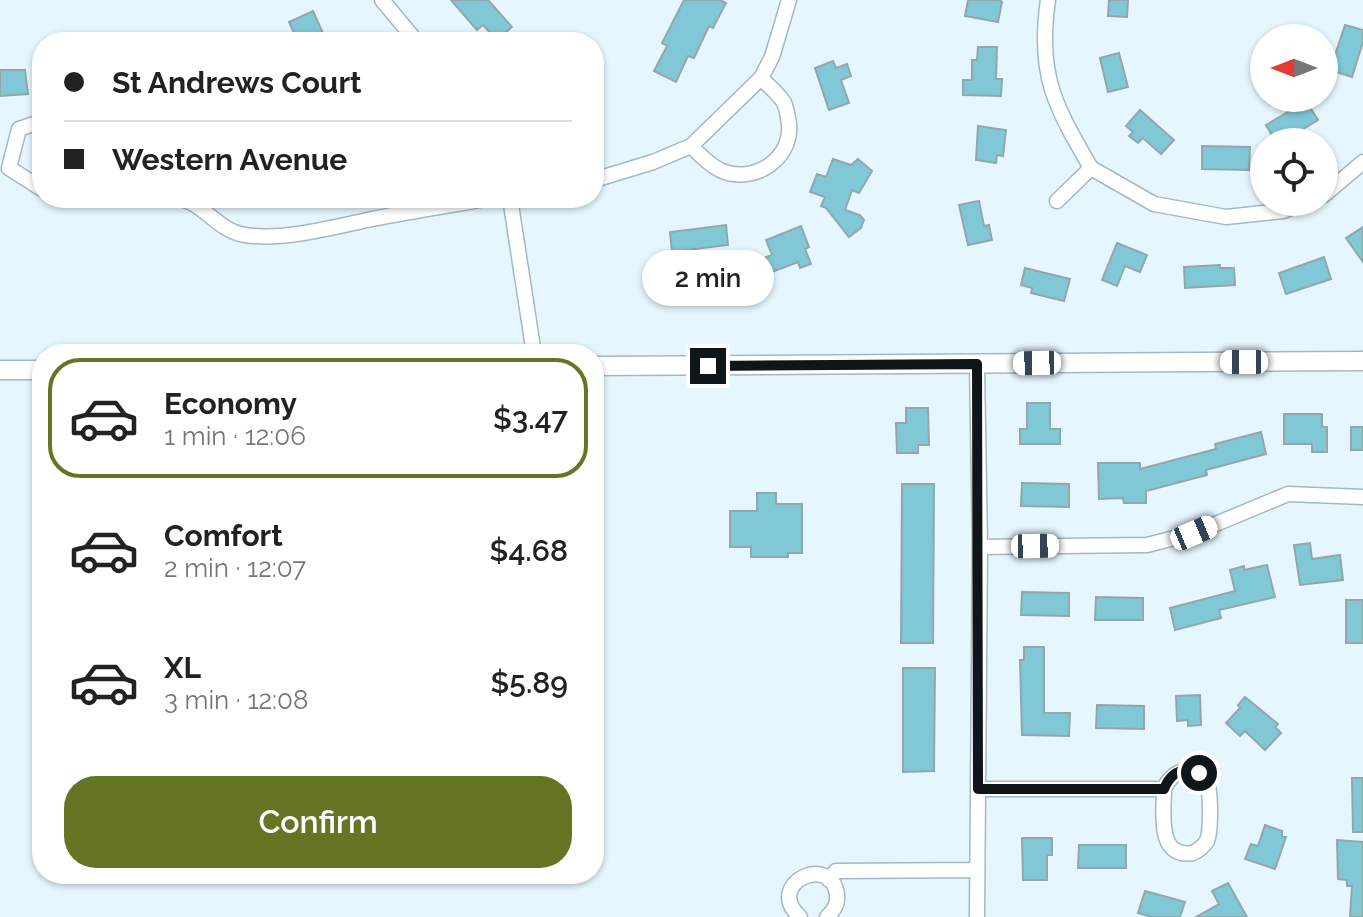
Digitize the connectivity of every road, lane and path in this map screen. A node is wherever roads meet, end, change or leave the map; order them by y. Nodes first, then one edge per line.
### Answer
1 (382, 0) edge
2 (789, 0) edge
3 (1048, 0) edge
4 (409, 32) edge
5 (761, 78) junction
6 (32, 124) edge
7 (691, 146) junction
8 (1363, 162) edge
9 (1091, 168) junction
10 (604, 177) edge
11 (32, 183) edge
12 (1338, 183) edge
13 (1057, 201) dead end
14 (199, 208) edge
15 (437, 208) edge
16 (512, 208) edge
17 (1250, 214) edge
18 (532, 344) edge
19 (1363, 361) edge
20 (977, 364) junction
21 (604, 366) edge
22 (0, 370) edge
23 (32, 370) edge
24 (1363, 497) edge
25 (980, 547) junction
26 (978, 789) junction
27 (1164, 789) junction
28 (976, 870) junction
29 (829, 880) junction
30 (800, 917) edge
31 (827, 917) edge
32 (977, 917) edge

1 - 4 street
2 - 5 street
3 - 9 street
5 - 7 street
5 - 7 street
6 - 11 street
7 - 10 street
8 - 12 street
9 - 13 street
9 - 17 street
14 - 15 street
16 - 18 street
19 - 20 main road
20 - 21 main road
20 - 25 street
22 - 23 main road
24 - 25 street
25 - 26 street
26 - 27 street
26 - 28 street
27 - 27 street
28 - 29 street
28 - 32 street
29 - 30 street
29 - 31 street

